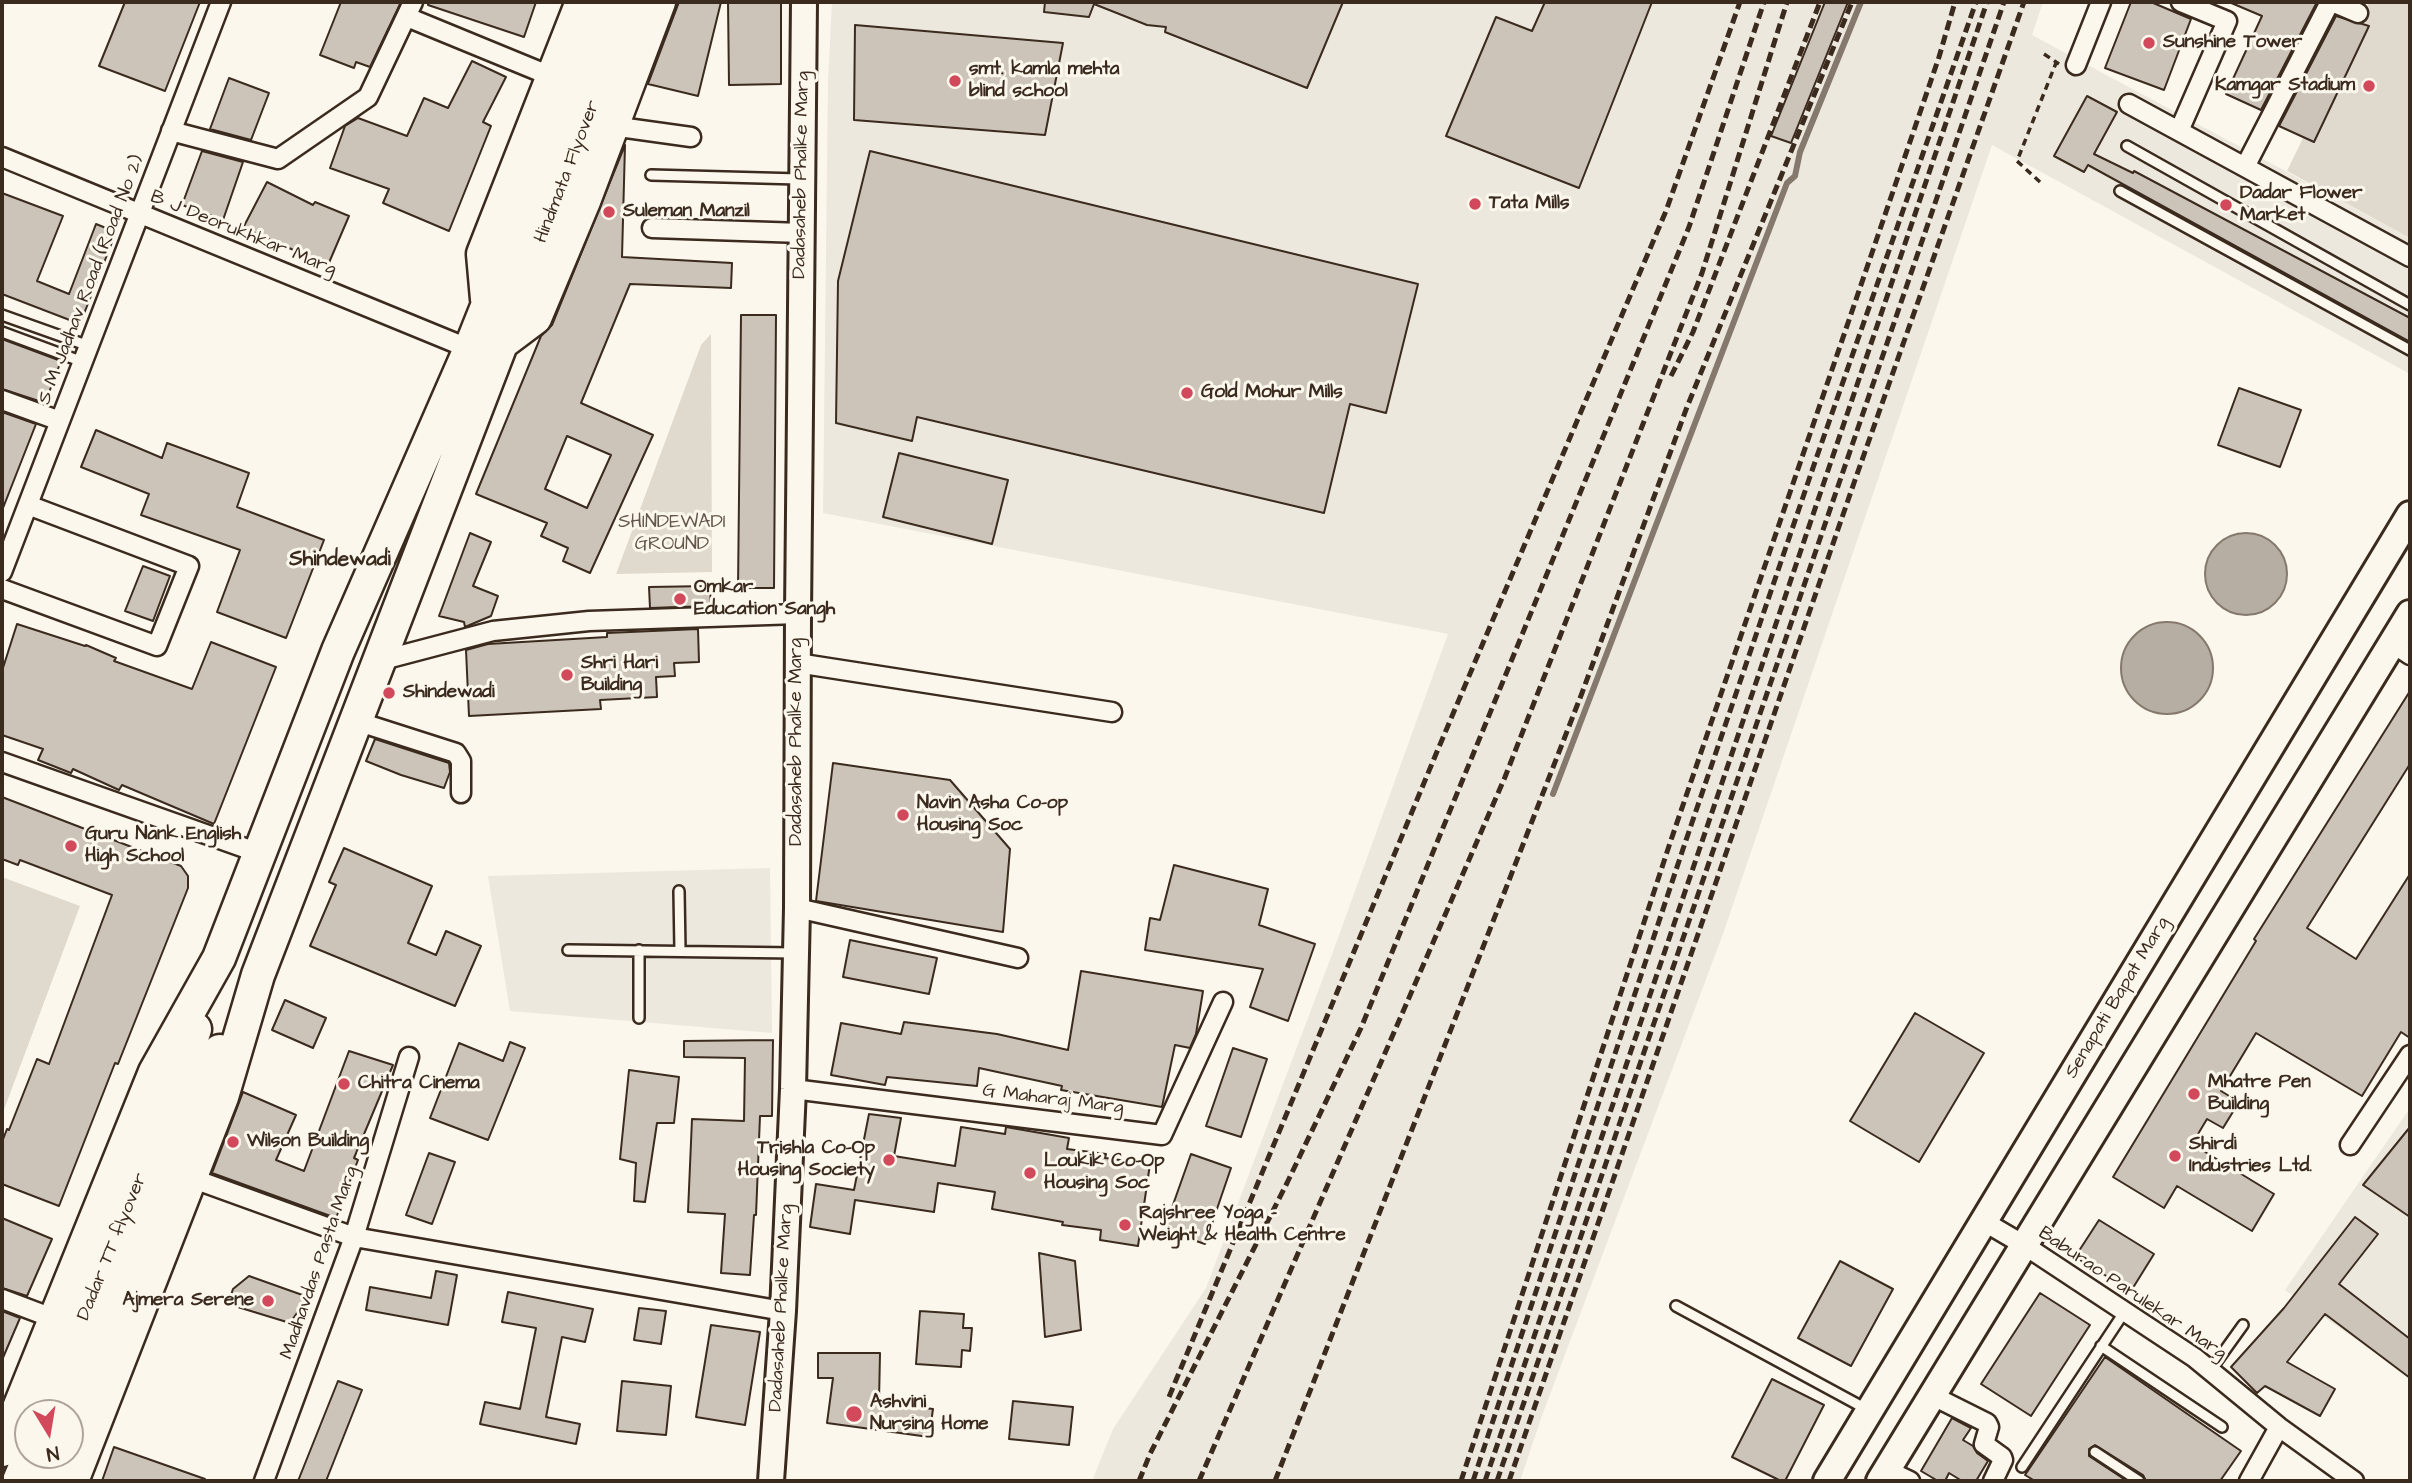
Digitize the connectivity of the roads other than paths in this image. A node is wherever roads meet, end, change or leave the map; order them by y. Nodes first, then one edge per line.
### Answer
1 (220, 2) edge
2 (582, 2) edge
3 (605, 2) edge
4 (633, 2) edge
5 (659, 2) edge
6 (804, 2) edge
7 (2101, 2) edge
8 (2181, 2) edge
9 (2331, 2) edge
10 (410, 10) edge
11 (2358, 13) dead end
12 (2076, 65) dead end
13 (552, 77) junction
14 (2129, 104) dead end
15 (611, 126) junction
16 (171, 131) junction
17 (2179, 131) junction
18 (691, 136) dead end
19 (2127, 146) dead end
20 (2, 157) edge
21 (2245, 167) junction
22 (651, 175) dead end
23 (802, 179) junction
24 (2120, 191) dead end
25 (139, 215) junction
26 (652, 228) dead end
27 (802, 233) junction
28 (2410, 257) edge
29 (514, 276) junction
30 (488, 304) junction
31 (2410, 305) edge
32 (2, 315) edge
33 (2, 332) edge
34 (503, 342) junction
35 (470, 349) junction
36 (2410, 350) edge
37 (86, 354) junction
38 (2, 400) edge
39 (60, 421) junction
40 (28, 505) junction
41 (2410, 515) edge
42 (2, 572) edge
43 (2, 589) edge
44 (798, 614) junction
45 (2410, 614) edge
46 (2401, 649) edge
47 (379, 661) junction
48 (797, 663) junction
49 (1112, 712) dead end
50 (356, 721) junction
51 (2, 762) edge
52 (461, 793) dead end
53 (259, 853) junction
54 (679, 891) dead end
55 (797, 908) junction
56 (568, 950) dead end
57 (639, 950) junction
58 (680, 951) junction
59 (796, 953) junction
60 (219, 958) junction
61 (1018, 958) dead end
62 (258, 975) junction
63 (1223, 1002) dead end
64 (639, 1018) dead end
65 (2410, 1055) edge
66 (409, 1057) dead end
67 (190, 1085) junction
68 (793, 1089) junction
69 (2350, 1145) dead end
70 (191, 1178) junction
71 (1983, 1222) junction
72 (354, 1237) junction
73 (2024, 1245) junction
74 (2, 1298) edge
75 (1676, 1306) dead end
76 (783, 1311) junction
77 (2124, 1311) junction
78 (55, 1319) junction
79 (2243, 1325) dead end
80 (2101, 1346) junction
81 (2210, 1371) junction
82 (1933, 1395) junction
83 (53, 1399) edge
84 (78, 1399) edge
85 (1869, 1411) junction
86 (2222, 1427) dead end
87 (2279, 1427) junction
88 (2, 1450) edge
89 (2095, 1452) dead end
90 (2022, 1467) dead end
91 (1892, 1477) edge
92 (1834, 1479) edge
93 (72, 1481) edge
94 (264, 1481) edge
95 (771, 1481) edge
96 (1993, 1481) edge
97 (2139, 1481) edge
98 (2249, 1481) edge
99 (2354, 1481) edge

1 - 16 street, S M Jadhav Road (Road No 2)
2 - 13 highway
3 - 29 highway, Hindmata Flyover
4 - 29 highway, Hindmata Flyover
5 - 15 highway
6 - 23 street, Dadasaheb Phalke Marg
7 - 12 street
8 - 17 street
9 - 11 street
9 - 21 street
10 - 13 street
10 - 16 street
13 - 30 highway
14 - 17 street
15 - 18 street
15 - 34 highway
16 - 25 street, S M Jadhav Road (Road No 2)
17 - 21 street
19 - 31 lane
20 - 25 street, B J Deorukhkar Marg
21 - 28 street
22 - 23 lane
23 - 27 street, Dadasaheb Phalke Marg
24 - 36 lane
25 - 35 street, B J Deorukhkar Marg
25 - 37 street, S M Jadhav Road (Road No 2)
26 - 27 street
27 - 44 street, Dadasaheb Phalke Marg
29 - 30 highway, Hindmata Flyover
29 - 34 highway, Hindmata Flyover
30 - 35 highway, Hindmata Flyover
32 - 37 lane
33 - 37 lane
34 - 47 highway, Hindmata Flyover
35 - 53 highway, Hindmata Flyover
37 - 39 street, S M Jadhav Road (Road No 2)
38 - 39 street
39 - 40 street, S M Jadhav Road (Road No 2)
40 - 42 street, S M Jadhav Road (Road No 2)
40 - 43 street
41 - 71 main road, Senapati Bapat Marg
44 - 47 street
44 - 48 street, Dadasaheb Phalke Marg
45 - 46 main road
46 - 73 main road
47 - 50 highway, Hindmata Flyover
48 - 49 street
48 - 55 street, Dadasaheb Phalke Marg
50 - 52 street
50 - 62 highway, Hindmata Flyover
51 - 53 street
53 - 60 highway, Hindmata Flyover
54 - 58 lane
55 - 59 street, Dadasaheb Phalke Marg
55 - 61 street
56 - 57 lane
57 - 58 lane
57 - 64 lane
58 - 59 lane
59 - 68 street, Dadasaheb Phalke Marg
60 - 67 highway
60 - 78 highway
62 - 67 highway
62 - 70 highway
63 - 68 street, G Maharaj Marg
65 - 69 street
66 - 72 street, Madhavdas Pasta Marg
67 - 83 highway, Dadar TT flyover
67 - 84 highway, Dadar TT flyover
68 - 76 street, Dadasaheb Phalke Marg
70 - 72 street
70 - 93 highway
71 - 73 street, Baburao Parulekar Marg
71 - 85 main road, Senapati Bapat Marg
72 - 76 street
72 - 94 street, Madhavdas Pasta Marg
73 - 77 street, Baburao Parulekar Marg
73 - 82 main road
74 - 78 street
75 - 85 lane
76 - 95 street, Dadasaheb Phalke Marg
77 - 80 lane
77 - 81 street, Baburao Parulekar Marg
78 - 88 highway
79 - 81 lane
80 - 86 lane
80 - 90 lane
81 - 87 street, Baburao Parulekar Marg
82 - 91 main road
82 - 96 street
85 - 92 main road, Senapati Bapat Marg
87 - 98 street
87 - 99 street, Baburao Parulekar Marg
89 - 97 lane

